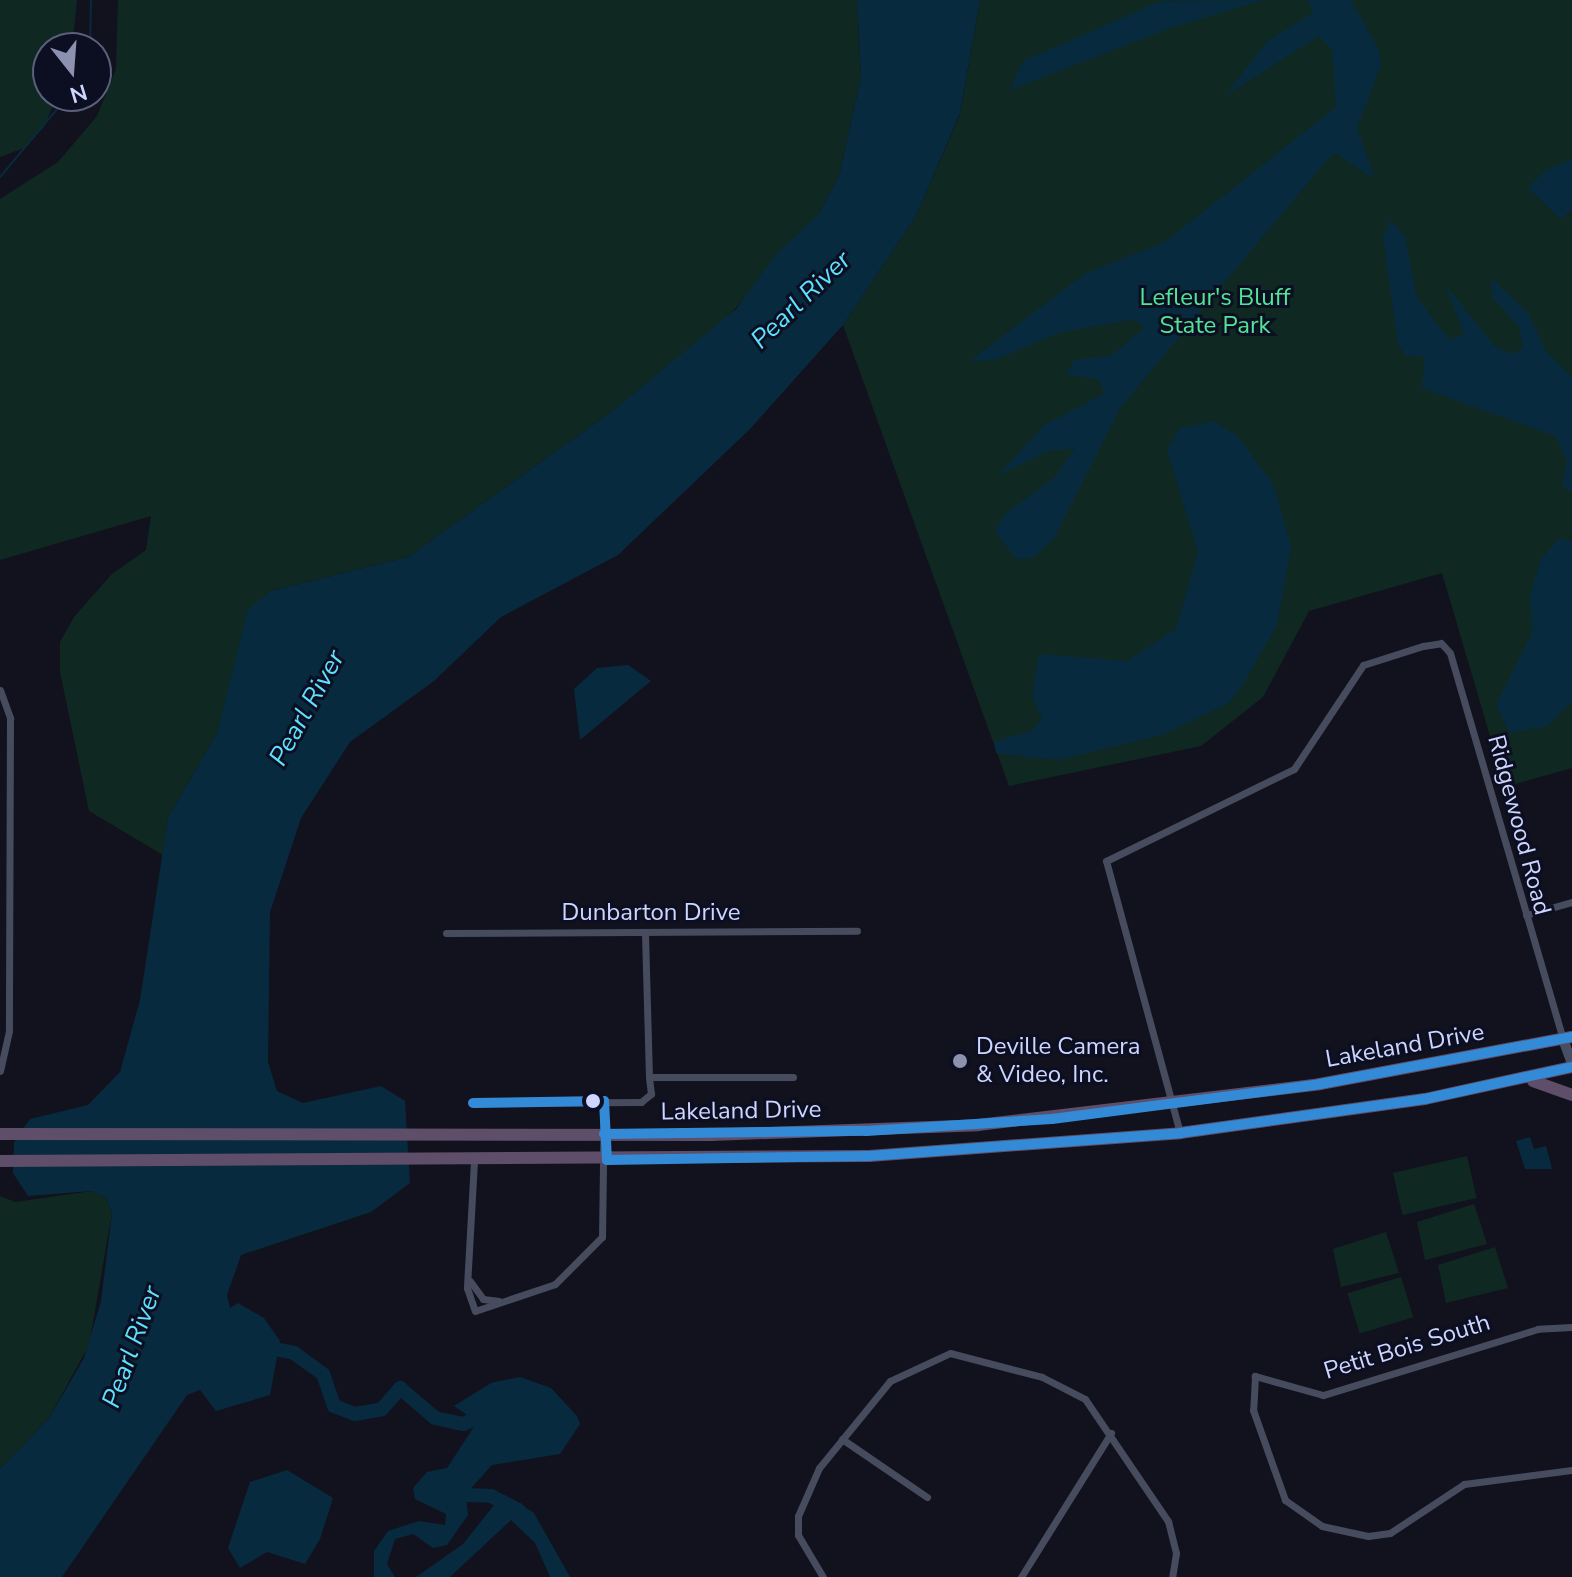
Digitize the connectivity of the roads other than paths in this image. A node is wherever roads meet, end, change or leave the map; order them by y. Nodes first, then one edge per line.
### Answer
1 (0, 690) edge
2 (1572, 902) edge
3 (1526, 915) junction
4 (857, 931) dead end
5 (446, 933) dead end
6 (645, 934) junction
7 (1567, 1038) edge
8 (1572, 1066) edge
9 (0, 1071) edge
10 (649, 1077) junction
11 (793, 1077) dead end
12 (1517, 1080) junction
13 (1572, 1095) edge
14 (604, 1101) junction
15 (473, 1103) dead end
16 (1172, 1105) junction
17 (1180, 1133) junction
18 (0, 1134) edge
19 (604, 1134) junction
20 (607, 1160) junction
21 (0, 1161) edge
22 (474, 1161) junction
23 (470, 1281) junction
24 (501, 1301) junction
25 (1572, 1327) edge
26 (1111, 1433) junction
27 (842, 1439) junction
28 (1572, 1470) edge
29 (927, 1497) dead end
30 (823, 1577) edge
31 (1021, 1577) edge
32 (1172, 1577) edge

1 - 9 street
2 - 3 street
3 - 7 street, Ridgewood Road
3 - 16 street, Ridgewood Road
4 - 6 street, Dunbarton Drive
5 - 6 street, Dunbarton Drive
6 - 10 street
7 - 8 street, Ridgewood Road
7 - 16 highway, Lakeland Drive
8 - 12 highway, Lakeland Drive
10 - 11 street
10 - 14 street
12 - 13 highway
12 - 17 highway, Lakeland Drive
14 - 15 street
14 - 19 street
16 - 17 street
16 - 19 highway, Lakeland Drive
17 - 20 highway, Lakeland Drive
18 - 19 highway, Lakeland Drive
19 - 20 street
20 - 22 highway, Lakeland Drive
20 - 24 street
21 - 22 highway, Lakeland Drive
22 - 23 street
23 - 24 street
23 - 24 street
25 - 28 street, Petit Bois South
26 - 27 street
26 - 31 street
26 - 32 street
27 - 29 street
27 - 30 street

